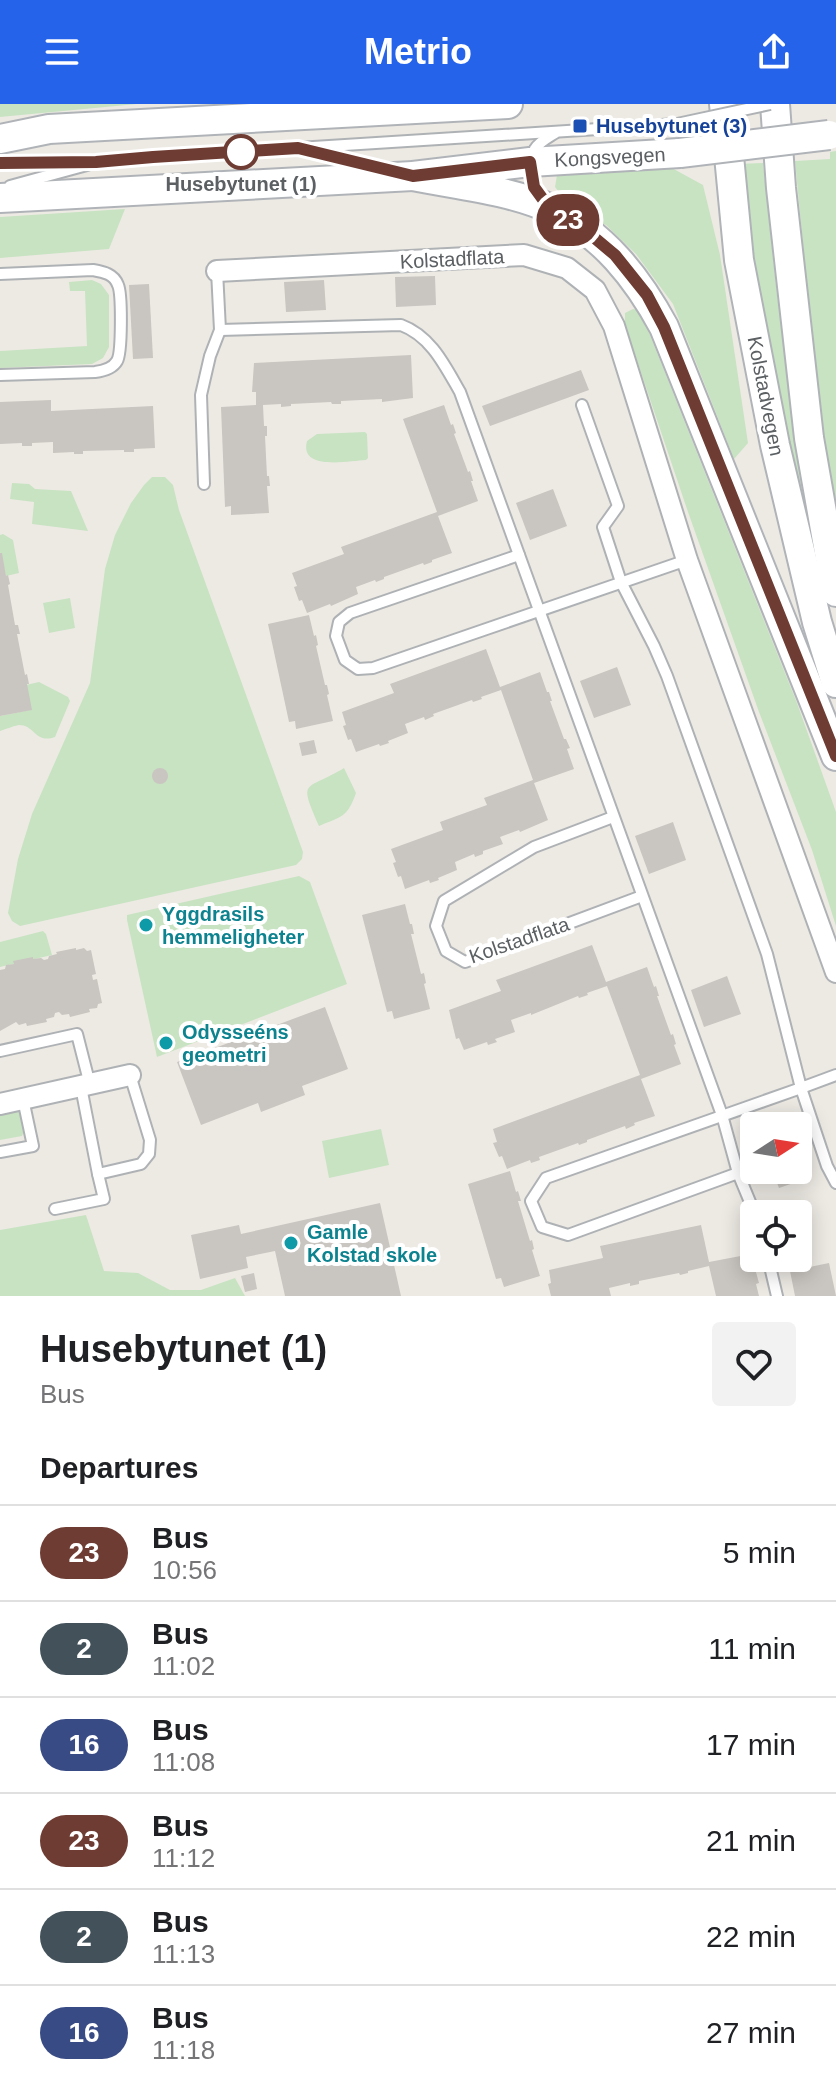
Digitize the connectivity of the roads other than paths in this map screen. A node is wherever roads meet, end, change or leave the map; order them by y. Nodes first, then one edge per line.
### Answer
1 (508, 104) edge
2 (724, 104) edge
3 (772, 104) edge
4 (557, 131) junction
5 (832, 134) edge
6 (0, 139) edge
7 (298, 148) junction
8 (96, 162) junction
9 (530, 162) junction
10 (0, 163) edge
11 (413, 176) junction
12 (0, 188) edge
13 (0, 198) edge
14 (550, 209) junction
15 (217, 271) joint
16 (0, 274) edge
17 (220, 330) junction
18 (0, 375) edge
19 (582, 405) dead end
20 (204, 484) dead end
21 (519, 555) junction
22 (687, 560) junction
23 (621, 582) junction
24 (836, 592) edge
25 (540, 611) junction
26 (836, 683) edge
27 (836, 756) edge
28 (613, 817) junction
29 (642, 896) junction
30 (836, 972) edge
31 (0, 1051) edge
32 (130, 1075) joint
33 (836, 1075) edge
34 (85, 1086) junction
35 (801, 1088) junction
36 (23, 1099) junction
37 (0, 1104) edge
38 (722, 1115) junction
39 (0, 1152) edge
40 (738, 1173) junction
41 (98, 1174) junction
42 (836, 1183) edge
43 (749, 1200) edge
44 (55, 1209) dead end
45 (771, 1272) edge
46 (777, 1296) edge

1 - 6 street
2 - 26 street, Kolstadvegen
3 - 4 lane, bridge
3 - 24 street, Kolstadvegen
4 - 7 lane
4 - 9 lane
5 - 9 street, Kongsvegen, bridge
7 - 8 lane
7 - 11 lane
8 - 10 lane
8 - 12 lane
9 - 11 street, Kongsvegen
9 - 14 lane
11 - 13 street, Kongsvegen
11 - 14 street
14 - 27 street
15 - 17 lane, Kolstadflata
15 - 22 street, Kolstadflata
16 - 18 lane
17 - 20 lane, Kolstadflata
17 - 21 lane
19 - 23 lane
21 - 25 lane
21 - 25 lane
22 - 23 lane
22 - 30 street, Kolstadflata
23 - 25 lane
23 - 35 lane
25 - 28 lane
28 - 29 lane
28 - 29 lane, Kolstadflata
29 - 38 lane
31 - 34 lane
32 - 34 street
32 - 41 lane
33 - 35 lane
34 - 36 street
34 - 41 lane
35 - 38 lane
35 - 42 lane
36 - 37 street
36 - 39 lane
38 - 40 lane
38 - 40 lane
40 - 43 lane
41 - 44 lane
45 - 46 lane

